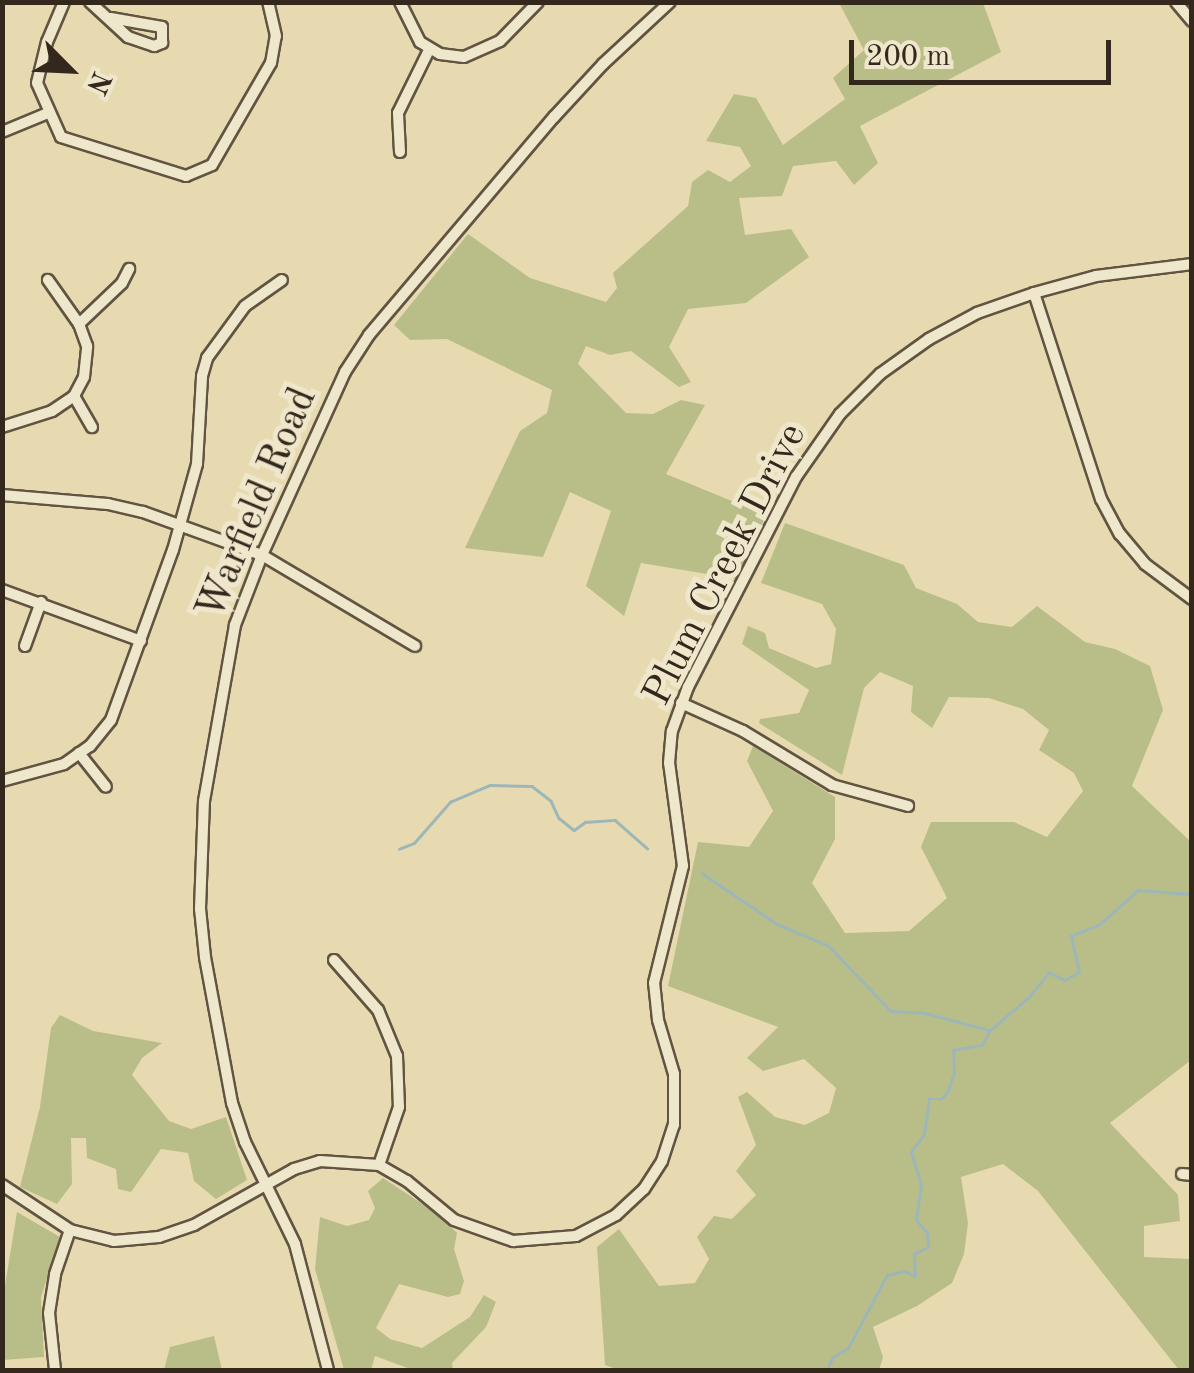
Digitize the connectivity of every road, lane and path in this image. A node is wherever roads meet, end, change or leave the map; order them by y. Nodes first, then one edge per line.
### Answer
1 (64, 2) edge
2 (90, 2) edge
3 (268, 2) edge
4 (400, 2) edge
5 (538, 2) edge
6 (670, 2) edge
7 (1176, 2) edge
8 (111, 18) junction
9 (1192, 21) edge
10 (430, 48) junction
11 (48, 113) junction
12 (2, 132) edge
13 (400, 152) dead end
14 (1192, 264) edge
15 (129, 269) dead end
16 (48, 280) dead end
17 (282, 280) dead end
18 (1034, 293) junction
19 (79, 324) junction
20 (74, 396) junction
21 (2, 427) edge
22 (92, 427) dead end
23 (2, 495) edge
24 (180, 525) junction
25 (262, 555) junction
26 (2, 590) edge
27 (1192, 599) edge
28 (40, 602) junction
29 (141, 641) junction
30 (25, 646) dead end
31 (416, 646) dead end
32 (682, 703) junction
33 (80, 753) junction
34 (2, 781) edge
35 (106, 787) dead end
36 (908, 806) dead end
37 (334, 960) dead end
38 (379, 1166) junction
39 (267, 1184) junction
40 (2, 1185) edge
41 (70, 1230) junction
42 (55, 1370) edge
43 (328, 1370) edge

1 - 11 street
2 - 8 street
3 - 11 street
4 - 10 street
5 - 10 street
6 - 25 street, Warfield Road
7 - 9 street
8 - 8 street
10 - 13 street
11 - 12 street
14 - 18 street, Plum Creek Drive
15 - 19 street
16 - 19 street
17 - 24 street
18 - 27 street
18 - 32 street, Plum Creek Drive
19 - 20 street
20 - 21 street
20 - 22 street
23 - 24 street
24 - 25 street
24 - 29 street
25 - 31 street
25 - 39 street, Warfield Road
26 - 28 street
28 - 29 street
28 - 30 street
29 - 33 street
32 - 36 street
32 - 38 street, Plum Creek Drive
33 - 34 street
33 - 35 street
37 - 38 street
38 - 39 street, Plum Creek Drive
39 - 41 street, Plum Creek Drive
39 - 43 street, Warfield Road
40 - 41 street, Plum Creek Drive
41 - 42 street

